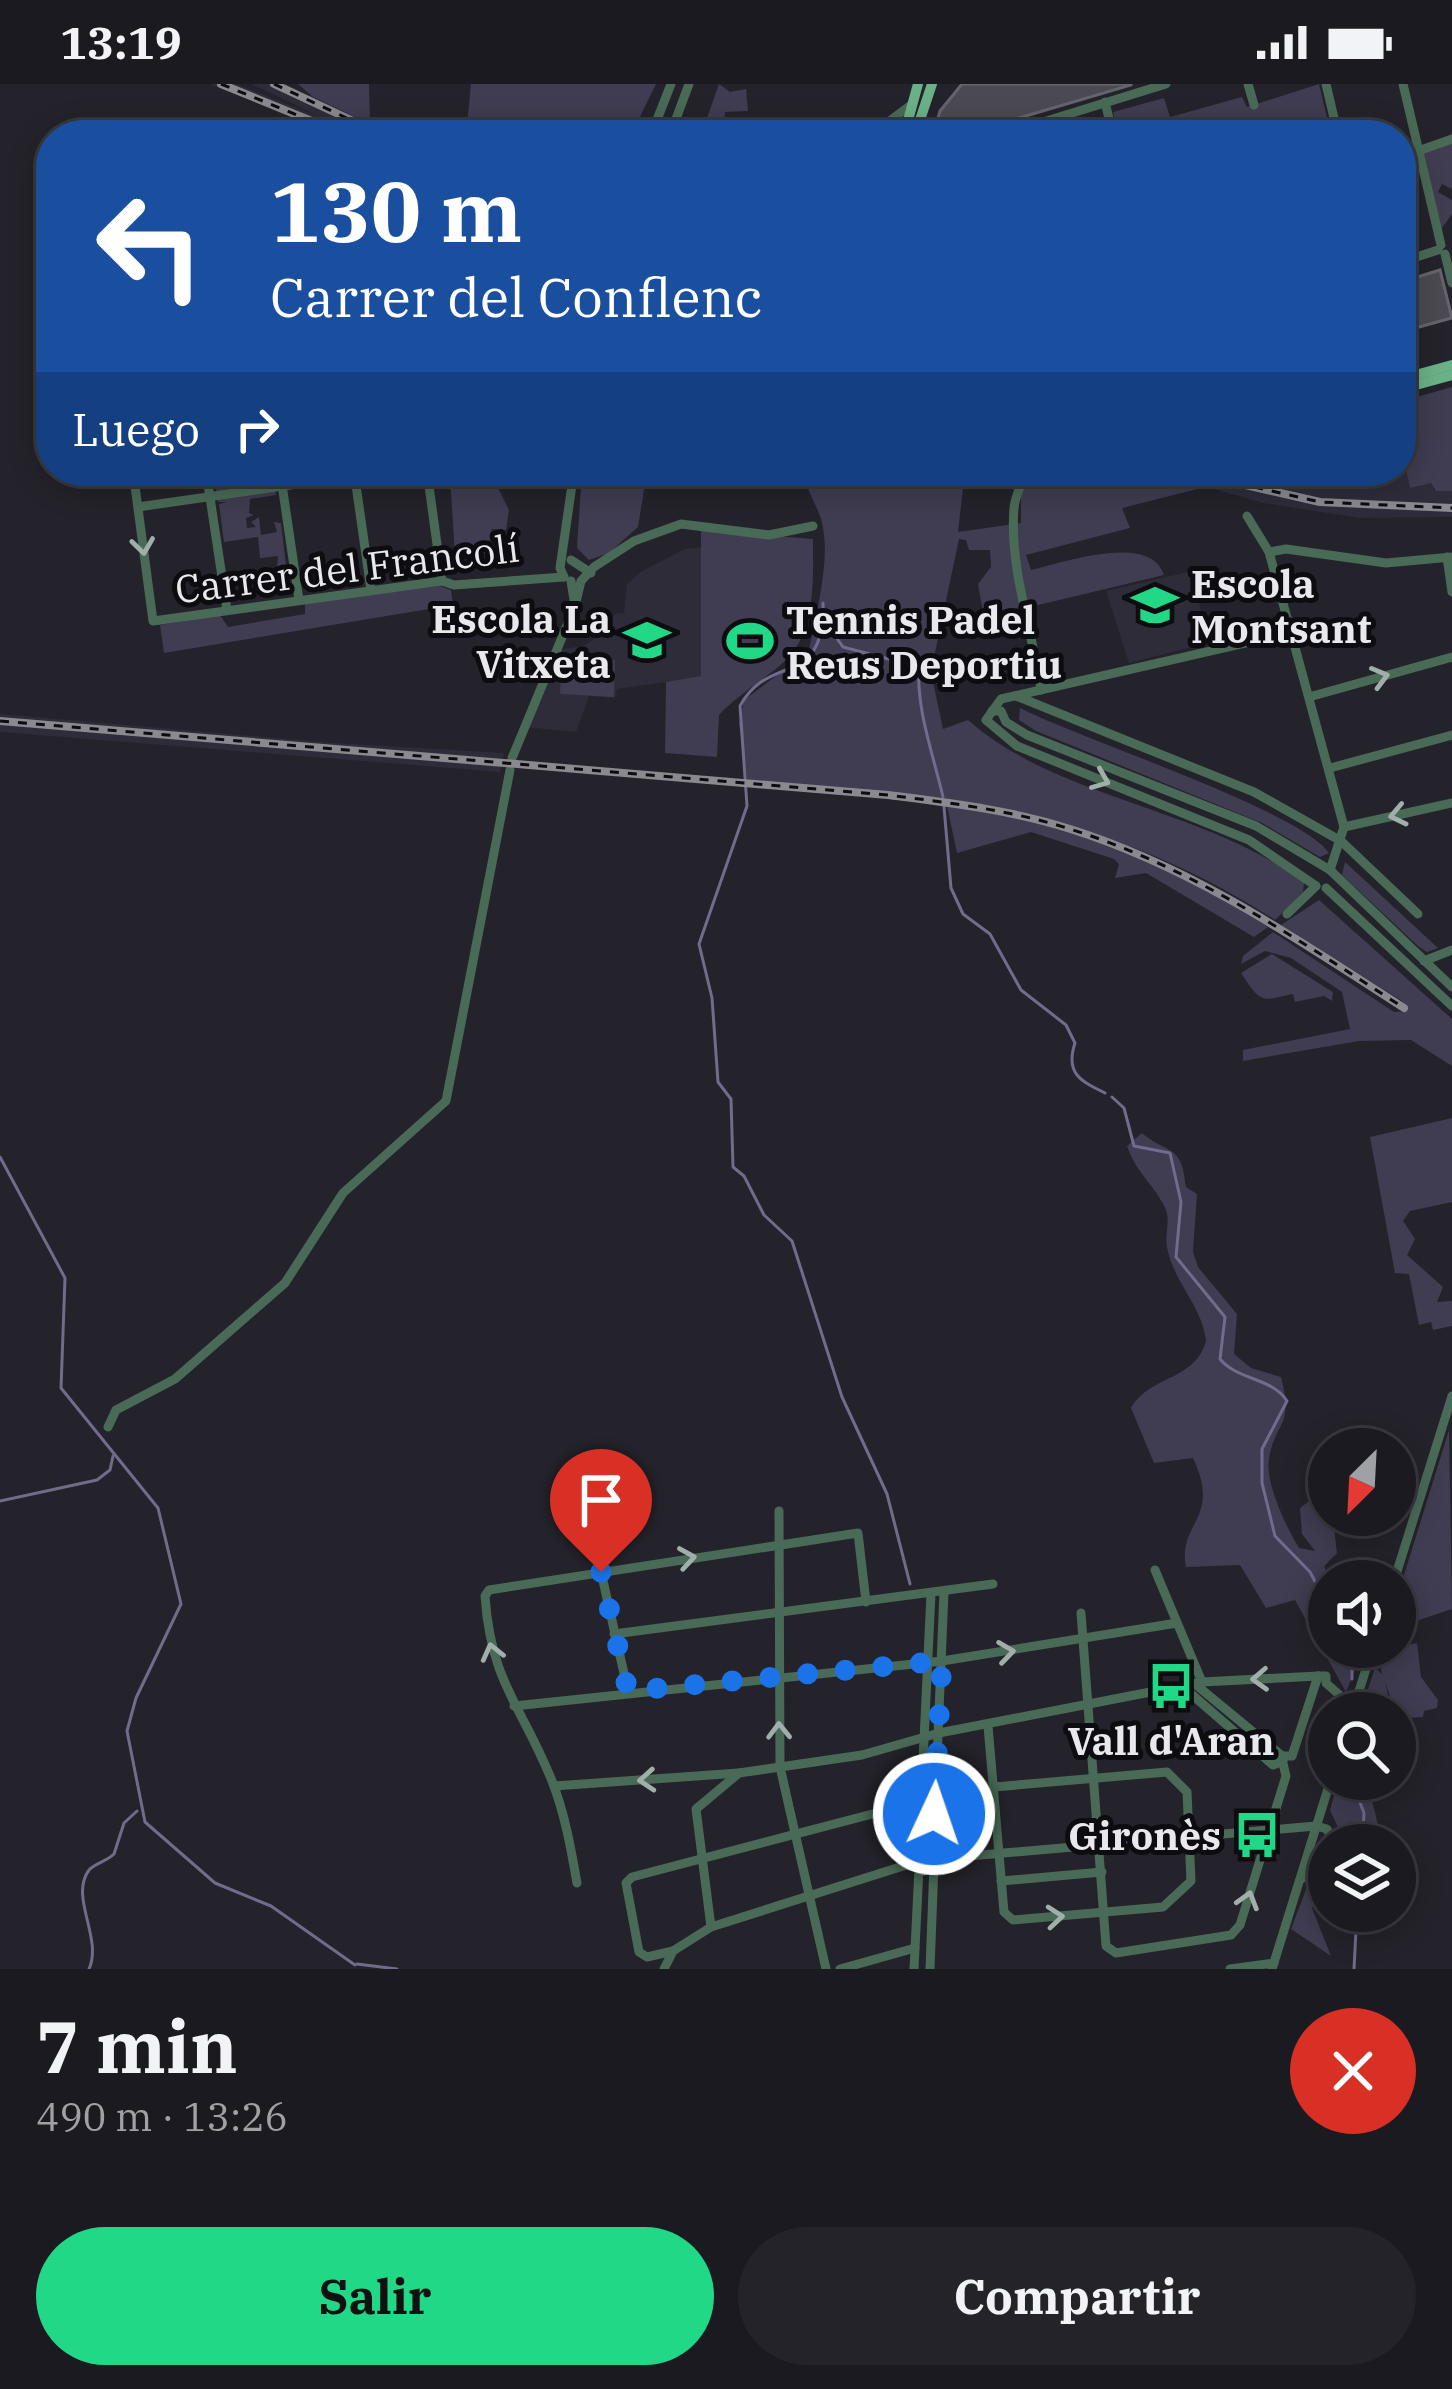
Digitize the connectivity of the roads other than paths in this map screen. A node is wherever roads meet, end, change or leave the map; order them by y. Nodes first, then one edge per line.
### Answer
1 (670, 84) edge
2 (689, 84) edge
3 (918, 84) edge
4 (932, 84) edge
5 (1166, 84) edge
6 (1248, 84) edge
7 (1326, 84) edge
8 (1403, 84) edge
9 (1106, 102) junction
10 (911, 105) junction
11 (1254, 105) dead end
12 (657, 120) edge
13 (676, 120) edge
14 (891, 120) edge
15 (908, 120) edge
16 (920, 120) edge
17 (1048, 120) edge
18 (1110, 120) edge
19 (1334, 120) edge
20 (1412, 120) edge
21 (1416, 138) edge
22 (1452, 140) edge
23 (1419, 151) junction
24 (1416, 152) edge
25 (1445, 249) edge
26 (1416, 258) edge
27 (1452, 283) edge
28 (1452, 365) edge
29 (1416, 375) edge
30 (1452, 375) edge
31 (1416, 385) edge
32 (135, 486) edge
33 (208, 486) edge
34 (275, 486) edge
35 (282, 486) edge
36 (357, 486) edge
37 (429, 486) edge
38 (572, 486) edge
39 (1021, 486) edge
40 (209, 496) junction
41 (138, 507) junction
42 (1247, 516) dead end
43 (814, 526) dead end
44 (1269, 552) junction
45 (1450, 557) edge
46 (580, 572) junction
47 (442, 581) junction
48 (371, 590) junction
49 (1452, 592) edge
50 (298, 600) junction
51 (226, 610) junction
52 (1289, 633) junction
53 (1452, 657) edge
54 (1042, 690) junction
55 (1016, 696) junction
56 (1309, 697) junction
57 (992, 711) junction
58 (1006, 722) junction
59 (995, 730) junction
60 (1452, 735) edge
61 (1330, 768) junction
62 (1452, 803) edge
63 (1344, 827) junction
64 (1341, 841) junction
65 (1328, 871) junction
66 (1318, 884) junction
67 (1287, 914) dead end
68 (1418, 914) dead end
69 (1452, 950) edge
70 (1424, 961) junction
71 (1452, 988) edge
72 (1452, 1006) edge
73 (1452, 1396) edge
74 (108, 1427) dead end
75 (779, 1511) dead end
76 (779, 1543) junction
77 (1401, 1560) edge
78 (1155, 1570) dead end
79 (601, 1572) junction
80 (993, 1584) dead end
81 (944, 1592) junction
82 (931, 1594) junction
83 (866, 1602) junction
84 (778, 1613) junction
85 (1082, 1613) dead end
86 (1177, 1623) junction
87 (614, 1634) junction
88 (1082, 1642) junction
89 (942, 1661) junction
90 (928, 1662) junction
91 (778, 1678) junction
92 (1320, 1680) junction
93 (1198, 1683) junction
94 (1181, 1686) junction
95 (628, 1691) junction
96 (1333, 1692) edge
97 (514, 1706) junction
98 (1087, 1706) junction
99 (988, 1726) junction
100 (939, 1733) junction
101 (925, 1737) junction
102 (1279, 1760) junction
103 (780, 1767) junction
104 (740, 1773) junction
105 (1094, 1777) junction
106 (554, 1786) junction
107 (994, 1787) junction
108 (922, 1801) junction
109 (1308, 1826) edge
110 (1271, 1827) junction
111 (1192, 1834) junction
112 (796, 1837) junction
113 (1099, 1842) junction
114 (999, 1850) junction
115 (1308, 1853) edge
116 (703, 1858) junction
117 (923, 1862) junction
118 (1102, 1872) junction
119 (1308, 1874) edge
120 (1300, 1880) junction
121 (1001, 1881) junction
122 (577, 1883) dead end
123 (809, 1896) junction
124 (1105, 1912) junction
125 (711, 1927) junction
126 (915, 1948) junction
127 (673, 1951) junction
128 (1273, 1966) edge
129 (664, 1969) edge
130 (826, 1969) edge
131 (840, 1969) edge
132 (914, 1969) edge
133 (930, 1969) edge
134 (1230, 1969) edge

1 - 12 street
2 - 13 street
3 - 10 main road
4 - 16 main road
5 - 9 street
6 - 11 street
7 - 19 street
8 - 20 street
9 - 17 street
9 - 18 street
10 - 14 street
10 - 15 main road
21 - 23 street
22 - 23 street
23 - 24 street
23 - 25 street
25 - 26 street
25 - 27 street
28 - 29 main road
30 - 31 main road
32 - 41 street
33 - 40 street
34 - 40 street
35 - 50 street
36 - 48 street
37 - 47 street
38 - 46 street
39 - 54 street
40 - 41 street
40 - 51 street
41 -> 51 street, Carrer del Francolí
42 - 44 street
43 - 46 street
44 - 45 street
44 - 52 street
45 - 49 street
46 - 47 street, Carrer del Francolí
46 - 74 street
47 - 48 street, Carrer del Francolí
48 - 50 street, Carrer del Francolí
50 - 51 street, Carrer del Francolí
52 - 54 street
52 - 56 street
56 -> 53 street
54 - 55 street
55 - 57 street
55 - 64 street
56 - 61 street
57 - 58 street
57 - 59 street
58 - 59 street
58 - 65 street
59 -> 66 street
60 - 61 street
61 - 63 street
62 -> 63 street
63 - 64 street
64 - 65 street
64 - 68 street
65 - 66 street
65 - 66 street
65 - 70 street
66 - 67 street
66 - 72 street
69 - 70 street
70 - 71 street
73 - 77 street
75 - 76 street
79 -> 76 street
76 - 83 street
76 - 84 street
78 - 86 street
79 - 87 street
97 -> 79 street
80 - 81 street
81 - 82 street
81 - 89 street
82 - 83 street
82 - 90 street
83 - 84 street
84 - 87 street
84 - 91 street
85 - 88 street
86 - 88 street
86 - 93 street
87 - 95 street
89 -> 88 street
88 - 98 street
89 - 90 street
89 - 100 street
90 - 91 street
90 - 101 street
91 - 95 street
103 -> 91 street
92 -> 93 street
92 - 96 street
92 - 102 street
93 - 94 street
93 - 102 street
94 - 98 street
94 - 102 street
95 - 97 street
97 - 106 street
98 - 99 street
98 - 105 street
99 - 100 street
99 - 107 street
100 - 101 street
100 - 117 street
101 - 103 street
101 - 108 street
102 - 110 street
103 - 104 street
103 - 112 street
104 -> 106 street
104 - 116 street
105 - 107 street
105 - 111 street
105 - 113 street
106 - 122 street
107 - 114 street
108 - 112 street
108 - 117 street
109 - 110 street
110 - 111 street
124 -> 110 street
111 - 113 street
111 - 124 street
112 - 116 street
112 - 123 street
113 - 114 street
113 - 118 street
114 - 117 street
114 - 121 street
115 - 120 street
116 - 125 street
116 - 127 street
117 - 123 street
117 - 126 street
117 - 133 street
118 - 121 street
118 - 124 street
119 - 120 street
120 - 128 street
121 -> 124 street
123 - 125 street
123 - 130 street
125 - 127 street
126 - 131 street
126 - 132 street
127 - 129 street
128 - 134 street

